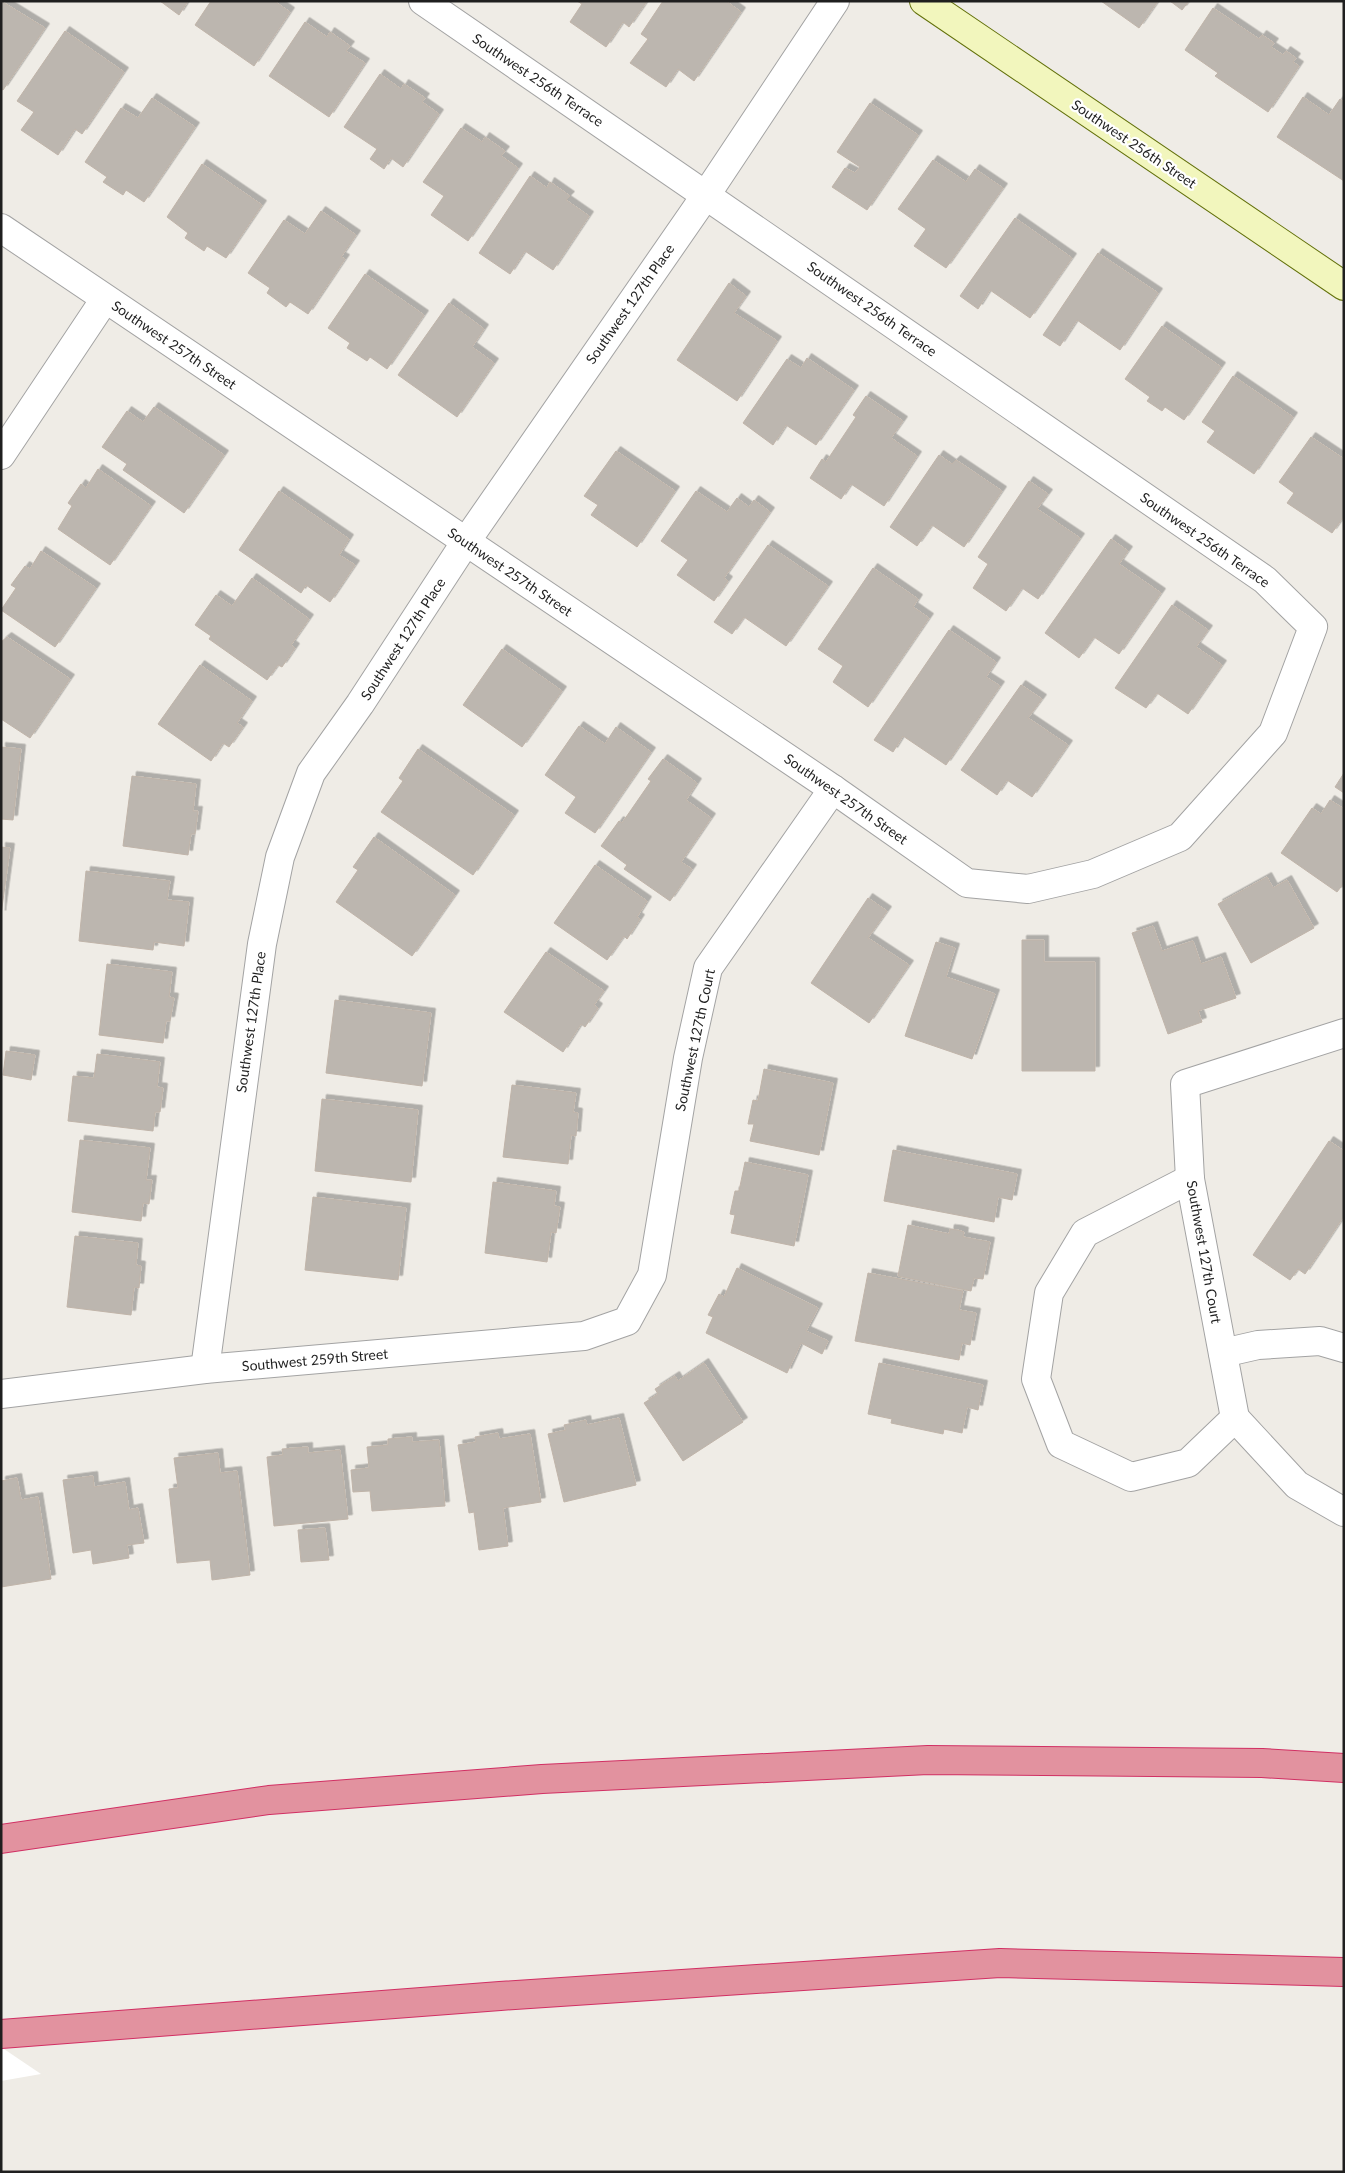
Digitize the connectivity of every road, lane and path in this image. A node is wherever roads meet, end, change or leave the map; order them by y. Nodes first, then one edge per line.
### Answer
1 (423, 1) edge
2 (835, 1) edge
3 (924, 1) edge
4 (706, 195) junction
5 (1, 228) edge
6 (1344, 286) edge
7 (105, 299) junction
8 (1, 455) edge
9 (465, 543) junction
10 (833, 789) junction
11 (1028, 889) joint
12 (1338, 1033) edge
13 (1190, 1178) junction
14 (627, 1321) joint
15 (1344, 1348) edge
16 (1223, 1353) junction
17 (205, 1369) junction
18 (1, 1394) edge
19 (1235, 1418) junction
20 (1344, 1512) edge
21 (1344, 1768) edge
22 (1, 1839) edge
23 (1344, 1972) edge
24 (1, 2034) edge

1 - 4 street, Southwest 256th Terrace
2 - 4 street, Southwest 127th Place
3 - 6 street, Southwest 256th Street
4 - 9 street, Southwest 127th Place
4 - 11 street, Southwest 256th Terrace
5 - 7 street, Southwest 257th Street
7 - 8 street
7 - 9 street, Southwest 257th Street
9 - 10 street, Southwest 257th Street
9 - 17 street, Southwest 127th Place
10 - 11 street, Southwest 257th Street
10 - 14 street, Southwest 127th Court
12 - 13 street, Southwest 127th Court
13 - 16 street, Southwest 127th Court
13 - 19 street
14 - 17 street, Southwest 259th Street
15 - 16 street
16 - 19 street, Southwest 127th Court
17 - 18 street, Southwest 259th Street
19 - 20 street
21 - 22 highway
23 - 24 highway

